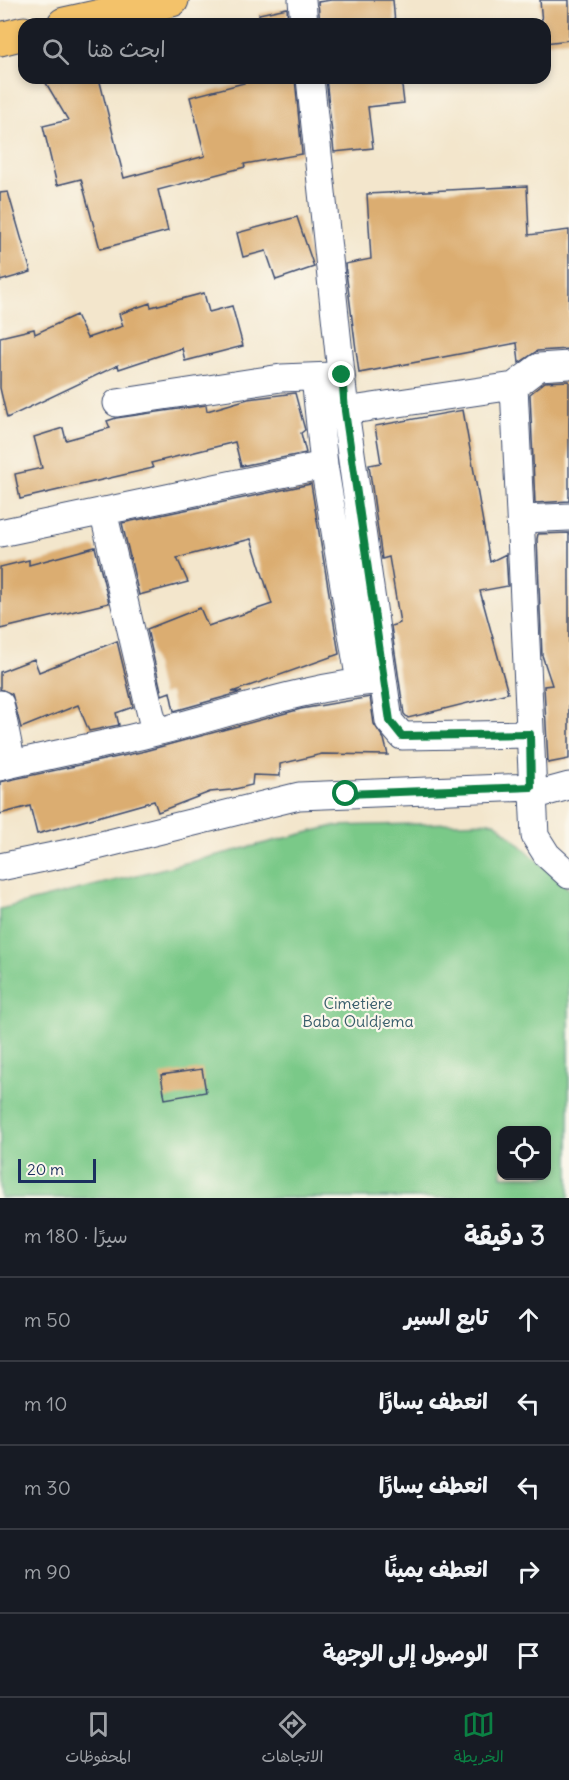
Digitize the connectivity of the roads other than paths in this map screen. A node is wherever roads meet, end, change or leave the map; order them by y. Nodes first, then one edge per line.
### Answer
1 (172, 0) edge
2 (302, 0) edge
3 (91, 18) edge
4 (304, 18) edge
5 (18, 34) edge
6 (0, 39) edge
7 (311, 84) edge
8 (569, 365) edge
9 (342, 375) junction
10 (315, 377) junction
11 (514, 386) junction
12 (117, 404) dead end
13 (345, 411) junction
14 (324, 465) junction
15 (103, 511) junction
16 (569, 517) edge
17 (522, 519) junction
18 (0, 533) edge
19 (372, 681) junction
20 (0, 704) edge
21 (155, 732) junction
22 (530, 734) junction
23 (6, 765) edge
24 (569, 786) edge
25 (531, 791) junction
26 (0, 867) edge
27 (569, 875) edge

1 - 3 main road
2 - 4 street
5 - 6 main road
7 - 9 street
8 - 11 street
9 - 10 street
9 - 13 street
10 - 12 street
10 - 14 street
11 - 13 street
11 - 17 street
13 - 19 street
14 - 15 street
14 - 19 street
15 - 18 street
15 - 21 street
16 - 17 street
17 - 22 street
19 - 21 street
19 - 22 street
20 - 23 street
21 - 23 street
22 - 25 street
24 - 25 street
25 - 26 street
25 - 27 street

